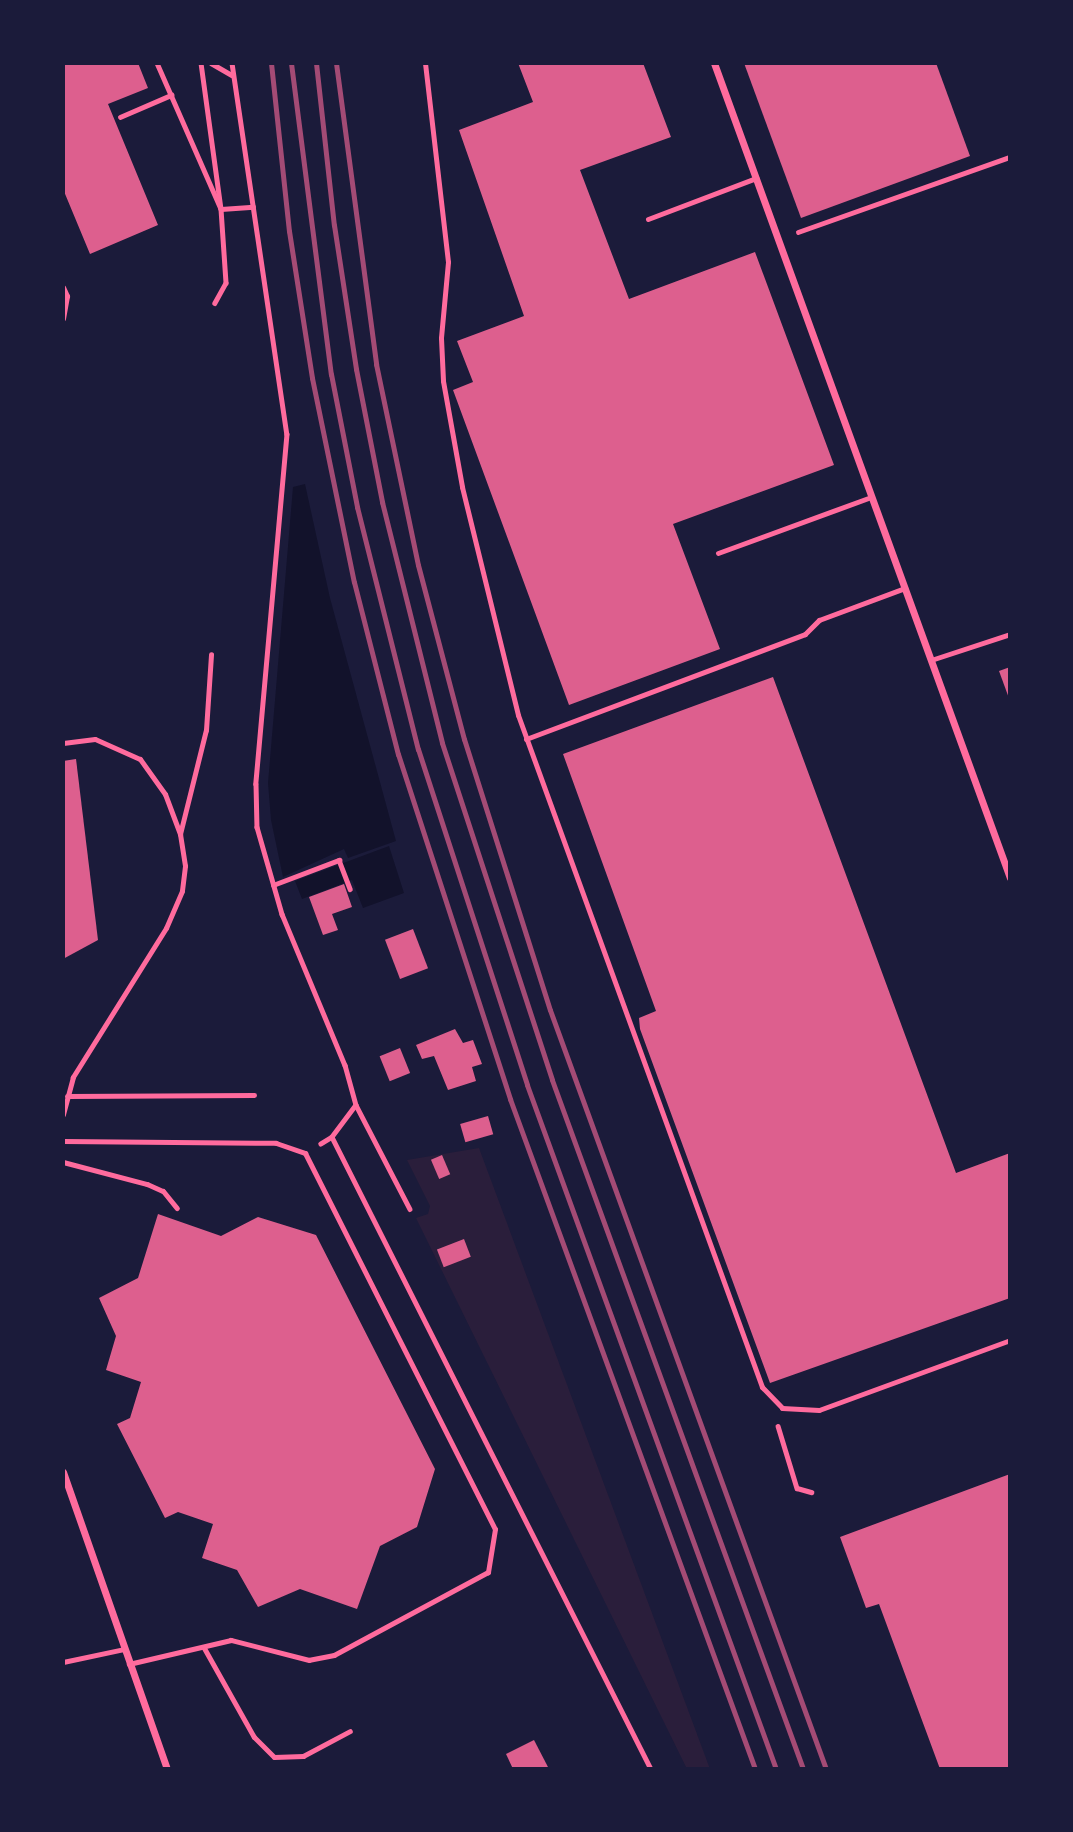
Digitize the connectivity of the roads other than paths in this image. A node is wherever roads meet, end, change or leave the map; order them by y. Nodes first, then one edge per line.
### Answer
1 (425, 63) edge
2 (714, 63) edge
3 (756, 178) junction
4 (648, 219) dead end
5 (63, 287) edge
6 (63, 319) edge
7 (871, 497) junction
8 (718, 554) dead end
9 (905, 589) junction
10 (1010, 634) edge
11 (211, 654) dead end
12 (931, 660) junction
13 (526, 739) junction
14 (63, 743) edge
15 (180, 834) junction
16 (1010, 878) edge
17 (254, 1095) dead end
18 (67, 1096) junction
19 (63, 1115) edge
20 (63, 1141) edge
21 (63, 1162) edge
22 (177, 1208) dead end
23 (1010, 1340) edge
24 (63, 1472) edge
25 (204, 1648) junction
26 (124, 1649) junction
27 (63, 1662) edge
28 (129, 1664) junction
29 (350, 1731) dead end
30 (167, 1769) edge

1 - 13 lane
2 - 3 street
3 - 4 lane
3 - 7 street
5 - 6 lane
7 - 8 lane
7 - 9 street
9 - 12 street
9 - 13 lane
10 - 12 lane
11 - 15 lane
12 - 16 street
13 - 23 lane
14 - 15 lane
15 - 18 lane
17 - 18 lane
18 - 19 lane
20 - 25 lane
21 - 22 lane
24 - 26 street
25 - 28 lane
25 - 29 lane
26 - 27 lane
26 - 28 street
28 - 30 street

